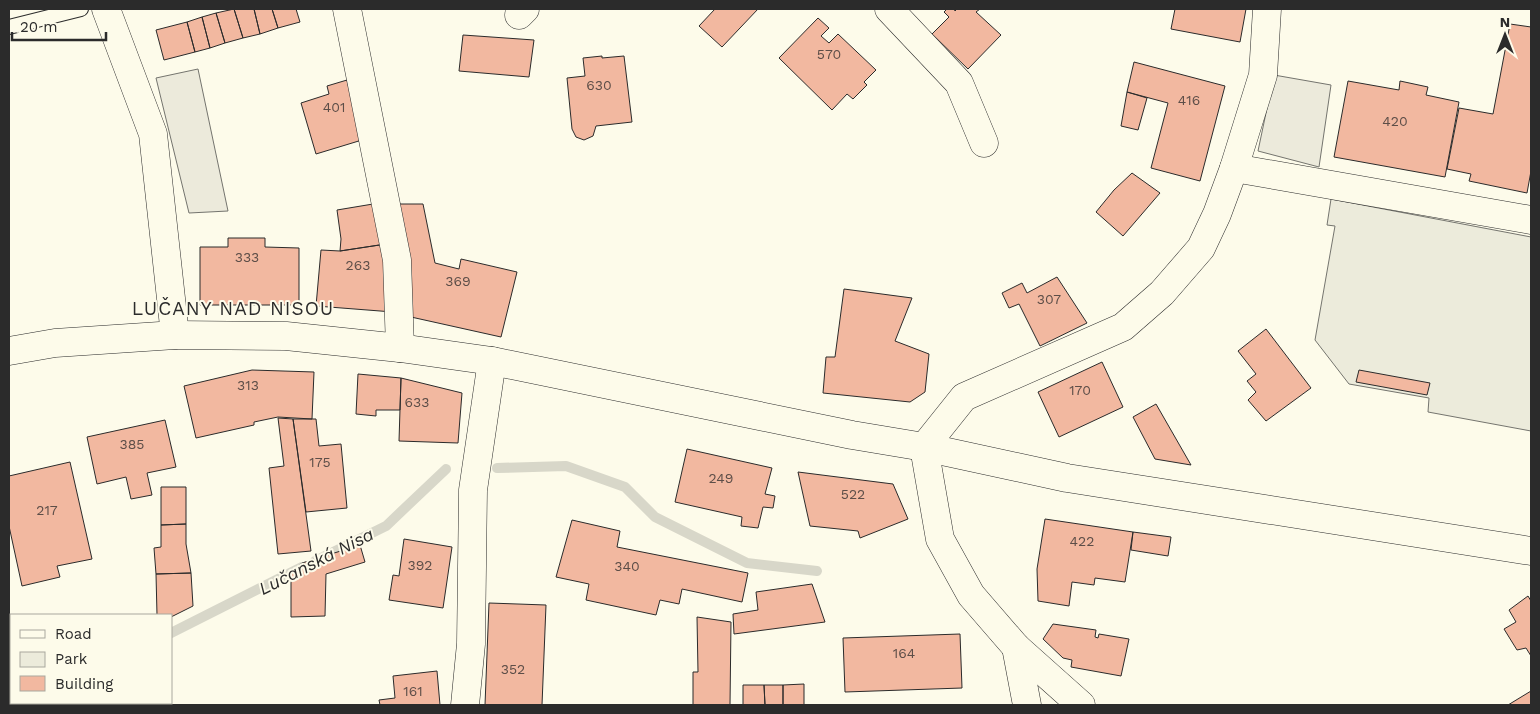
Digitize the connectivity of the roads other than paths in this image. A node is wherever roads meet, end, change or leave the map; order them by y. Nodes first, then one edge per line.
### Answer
1 (81, 9) edge
2 (106, 9) edge
3 (347, 9) edge
4 (888, 9) edge
5 (1267, 9) edge
6 (9, 27) edge
7 (984, 143) dead end
8 (1234, 168) junction
9 (1531, 220) edge
10 (176, 335) junction
11 (400, 348) junction
12 (9, 351) edge
13 (492, 361) junction
14 (924, 447) junction
15 (1531, 551) edge
16 (1016, 647) junction
17 (465, 705) edge
18 (1027, 705) edge
19 (1081, 705) edge

1 - 6 lane
2 - 10 street
3 - 11 street
4 - 7 street
5 - 8 street
8 - 9 street
8 - 14 street
10 - 11 street
10 - 12 street
11 - 13 street
13 - 14 street
13 - 17 street
14 - 15 street
14 - 16 street
16 - 18 street
16 - 19 street

